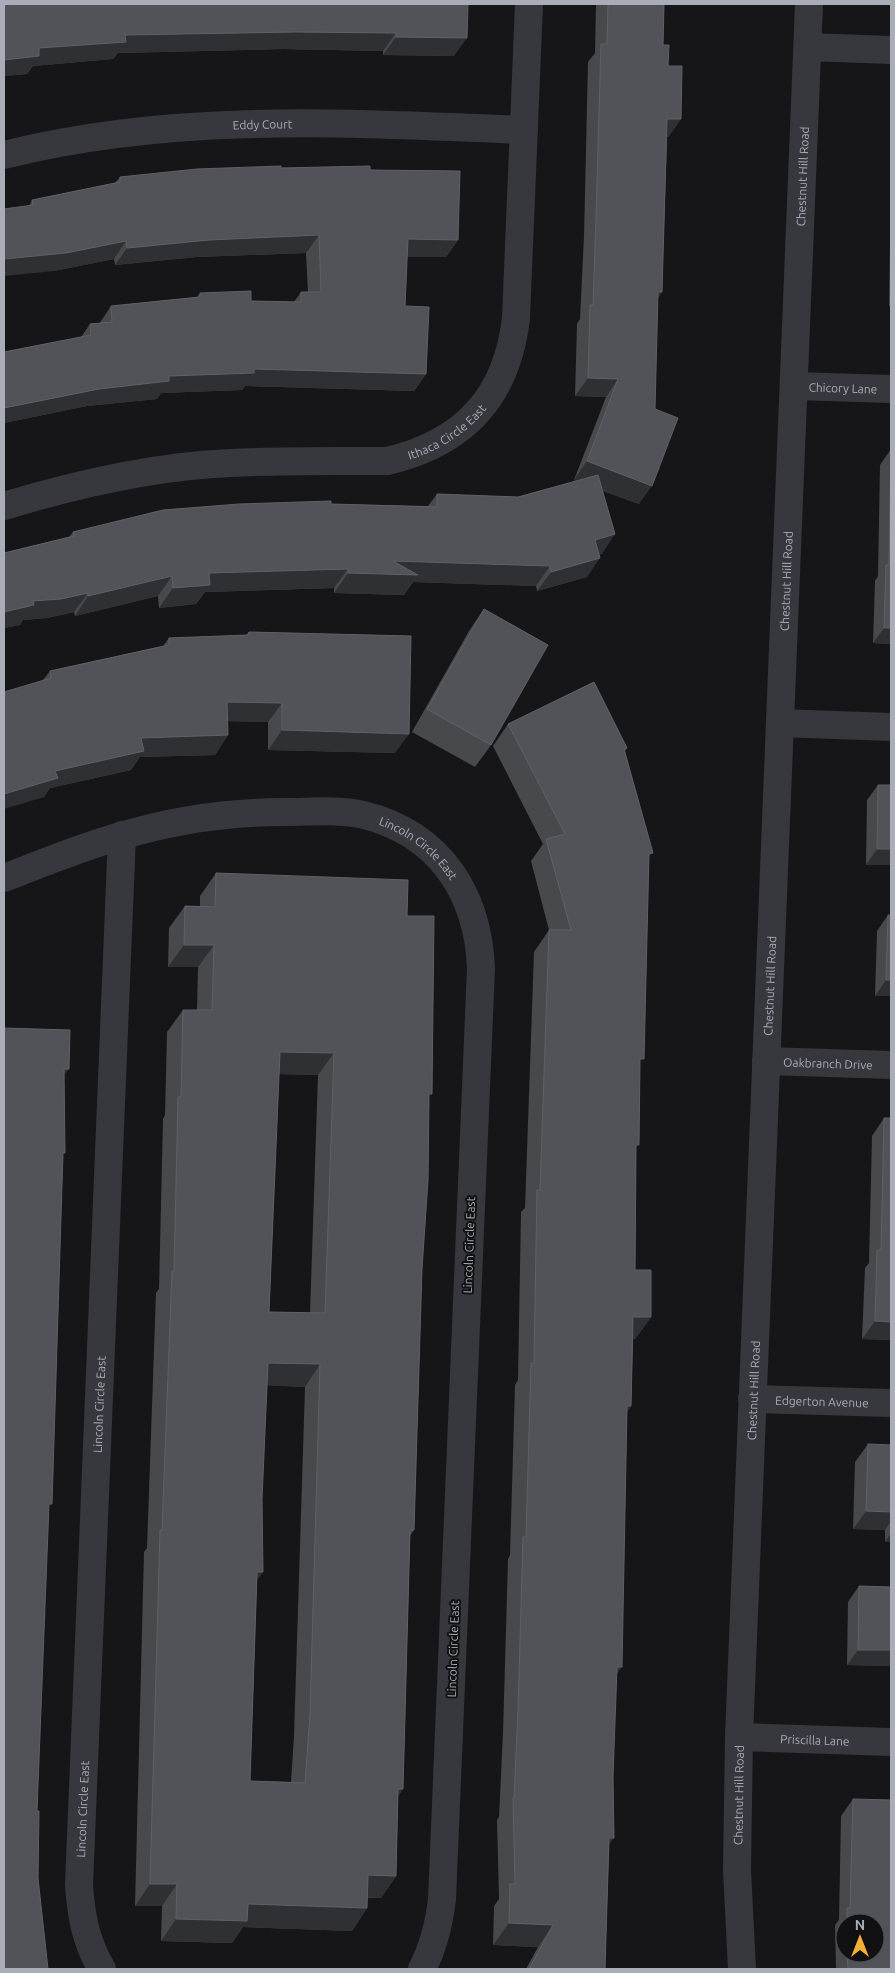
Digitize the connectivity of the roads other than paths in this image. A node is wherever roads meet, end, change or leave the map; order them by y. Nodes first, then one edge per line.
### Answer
1 (529, 4) edge
2 (809, 4) edge
3 (808, 47) junction
4 (891, 50) edge
5 (524, 130) junction
6 (4, 156) edge
7 (794, 386) junction
8 (891, 389) edge
9 (4, 506) edge
10 (780, 723) junction
11 (891, 727) edge
12 (122, 835) junction
13 (4, 878) edge
14 (766, 1061) junction
15 (891, 1065) edge
16 (752, 1399) junction
17 (891, 1403) edge
18 (739, 1737) junction
19 (891, 1742) edge
20 (102, 1969) edge
21 (422, 1969) edge
22 (742, 1969) edge

1 - 5 street, Ithaca Circle East
2 - 3 street, Chestnut Hill Road
3 - 4 street
3 - 7 street, Chestnut Hill Road
5 - 6 street, Eddy Court
5 - 9 street, Ithaca Circle East
7 - 8 street, Chicory Lane
7 - 10 street, Chestnut Hill Road
10 - 11 street
10 - 14 street, Chestnut Hill Road
12 - 13 street, Lincoln Circle East
12 - 20 street, Lincoln Circle East
12 - 21 street, Lincoln Circle East
14 - 15 street, Oakbranch Drive
14 - 16 street, Chestnut Hill Road
16 - 17 street, Edgerton Avenue
16 - 18 street, Chestnut Hill Road
18 - 19 street, Priscilla Lane
18 - 22 street, Chestnut Hill Road

